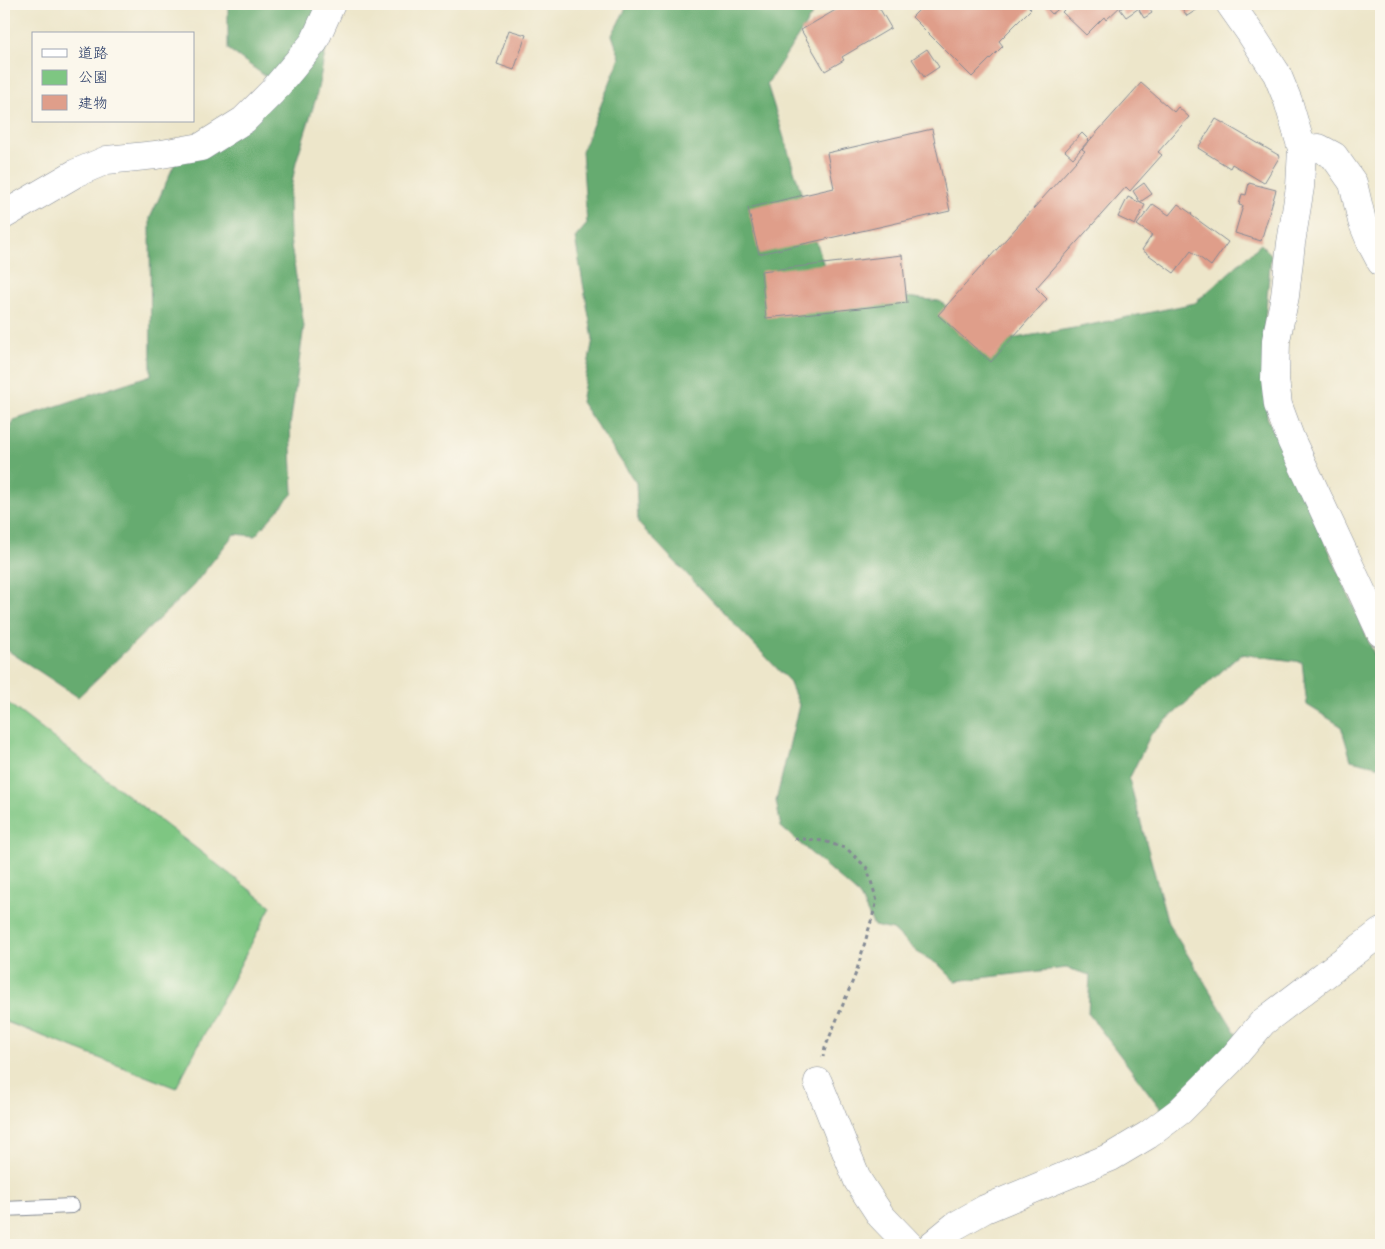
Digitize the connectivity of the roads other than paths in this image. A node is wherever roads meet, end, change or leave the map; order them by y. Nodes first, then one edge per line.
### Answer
1 (331, 4) edge
2 (1230, 4) edge
3 (1302, 148) junction
4 (4, 215) edge
5 (1381, 262) edge
6 (1381, 633) edge
7 (1381, 932) edge
8 (818, 1082) road end
9 (72, 1206) dead end
10 (4, 1209) edge
11 (909, 1245) edge
12 (932, 1245) edge

1 - 4 street
2 - 3 street
3 - 5 street
3 - 6 street
7 - 12 street
8 - 11 street
9 - 10 lane

